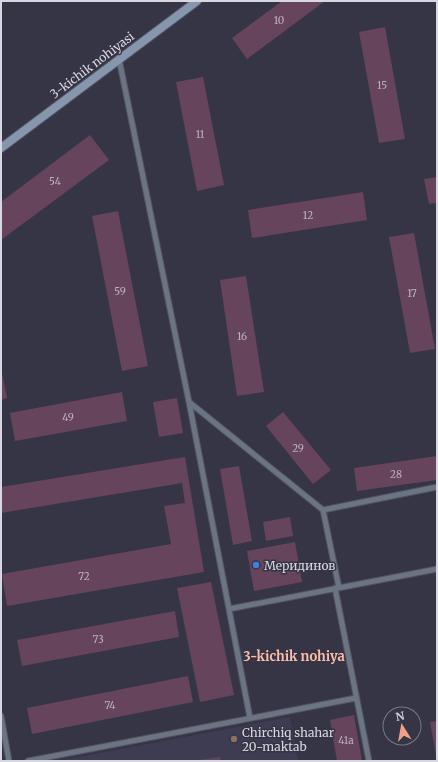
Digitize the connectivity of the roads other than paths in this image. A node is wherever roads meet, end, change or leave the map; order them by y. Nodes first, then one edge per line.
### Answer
1 (197, 1) edge
2 (119, 59) junction
3 (1, 148) edge
4 (189, 402) junction
5 (437, 487) edge
6 (323, 510) junction
7 (437, 569) edge
8 (337, 588) junction
9 (229, 609) junction
10 (356, 698) junction
11 (1, 716) edge
12 (250, 718) junction
13 (9, 761) edge
14 (28, 761) edge
15 (368, 761) edge

1 - 2 street, 3-kichik nohiyasi
2 - 3 street, 3-kichik nohiyasi
2 - 4 lane
4 - 6 lane
4 - 9 lane
5 - 6 lane
6 - 8 lane
7 - 8 lane
8 - 9 lane
8 - 10 lane
9 - 12 lane
10 - 12 lane
10 - 15 lane
11 - 13 lane
12 - 14 lane

